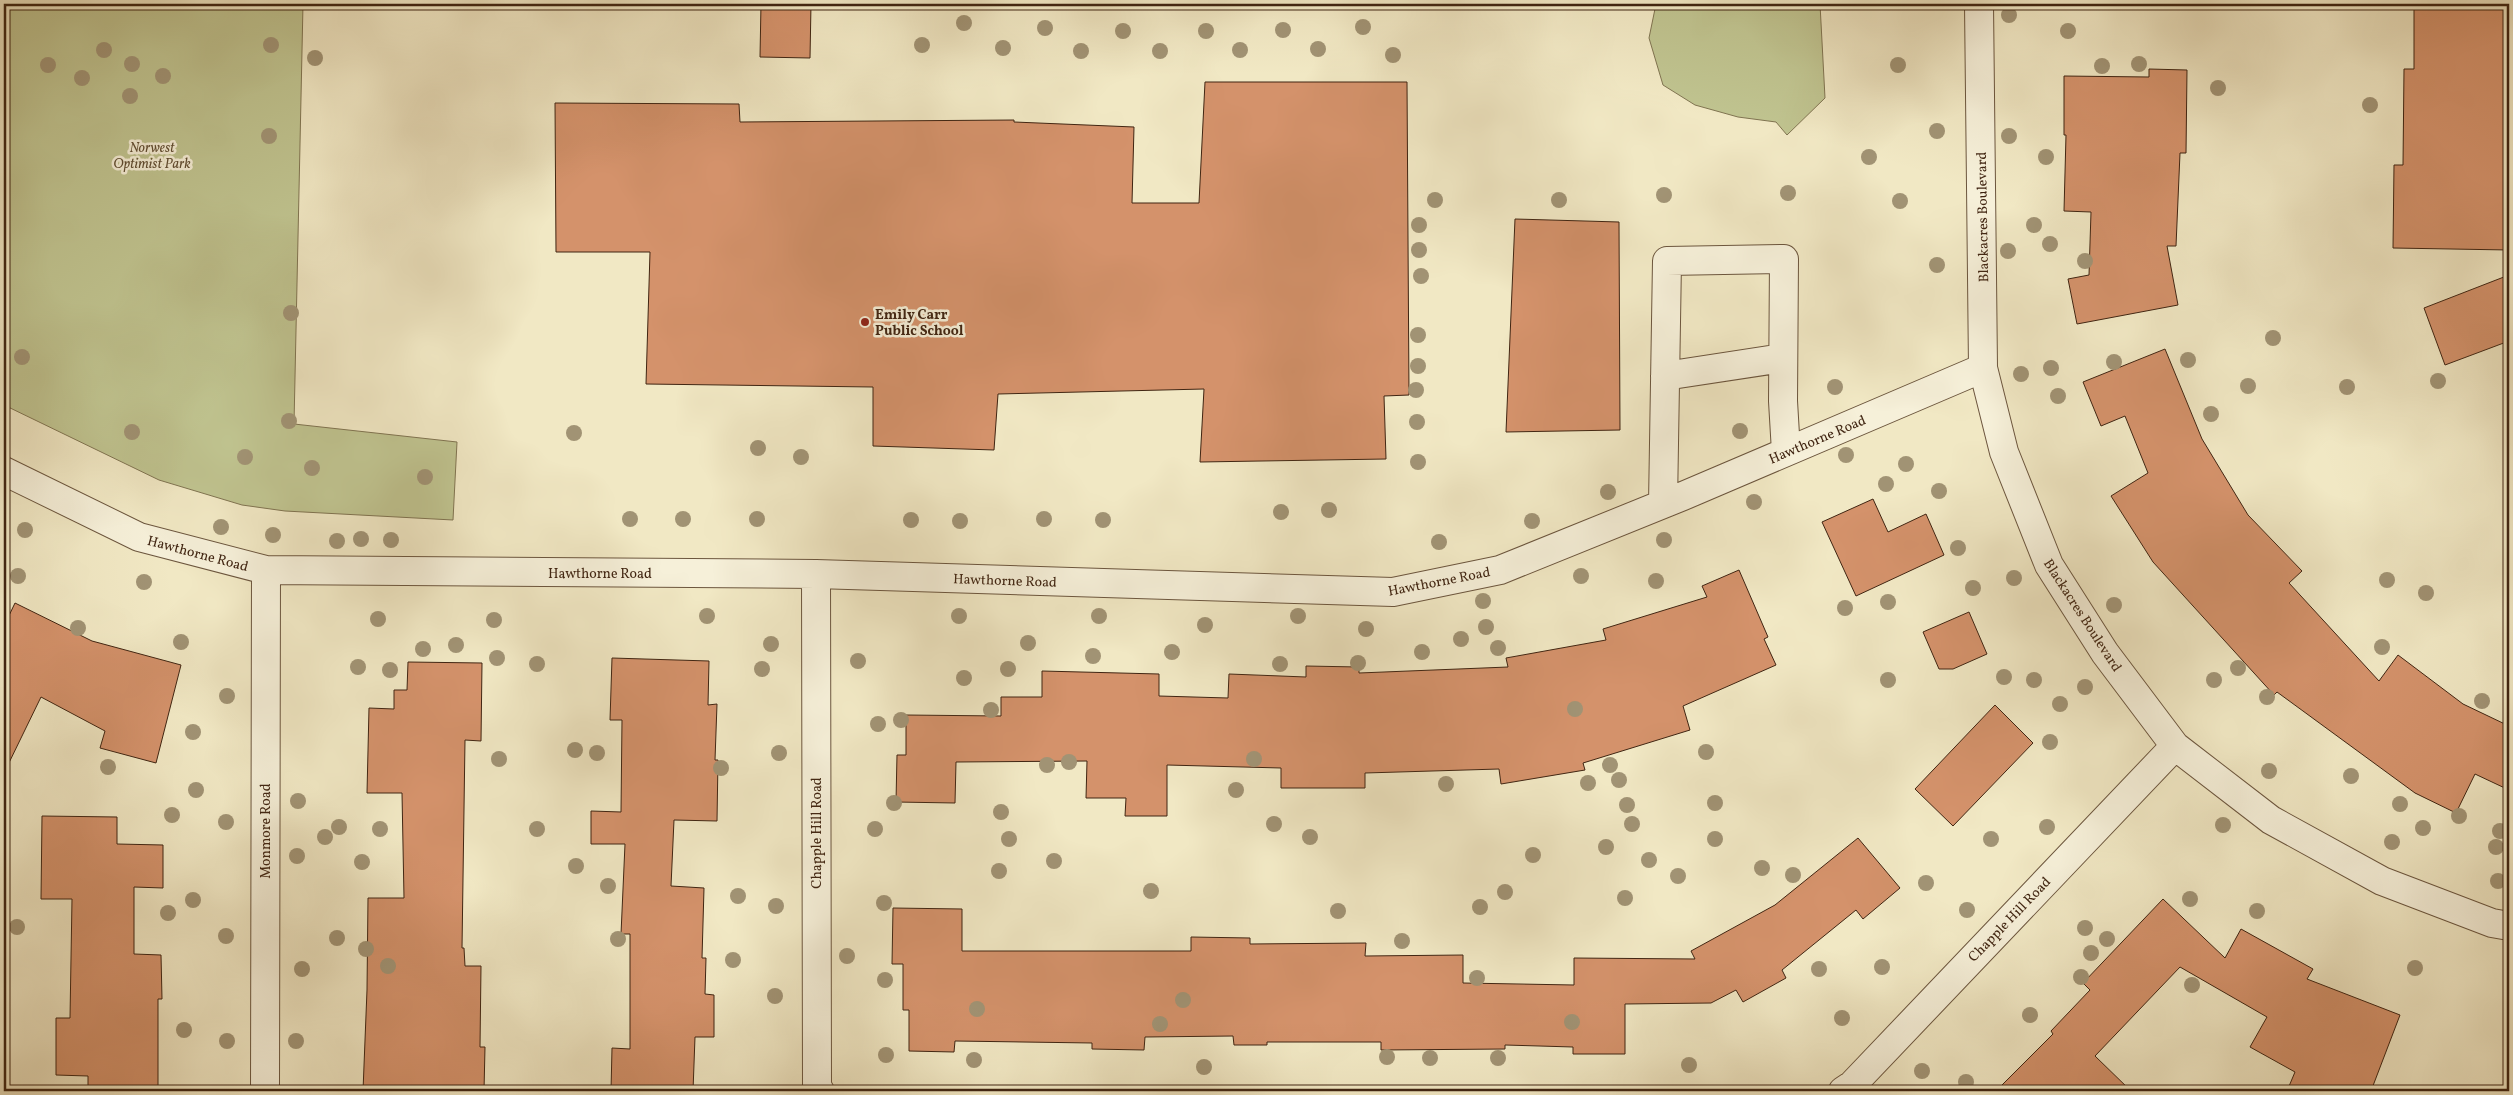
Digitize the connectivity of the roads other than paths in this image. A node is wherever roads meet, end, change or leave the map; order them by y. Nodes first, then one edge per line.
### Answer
1 (1980, 4) edge
2 (1783, 358) junction
3 (1983, 368) junction
4 (1665, 376) junction
5 (1786, 452) junction
6 (4, 471) edge
7 (1663, 504) junction
8 (266, 570) junction
9 (816, 574) junction
10 (2175, 746) junction
11 (2509, 926) edge
12 (264, 1091) edge
13 (820, 1091) edge
14 (1842, 1091) edge

1 - 3 street, Blackacres Boulevard
2 - 4 street
2 - 4 street
2 - 5 street
3 - 5 street, Hawthorne Road
3 - 10 street, Blackacres Boulevard
4 - 7 street
5 - 7 street, Hawthorne Road
6 - 8 street, Hawthorne Road
7 - 9 street, Hawthorne Road
8 - 9 street, Hawthorne Road
8 - 12 street, Monmore Road
9 - 13 street, Chapple Hill Road
10 - 11 street, Blackacres Boulevard
10 - 14 street, Chapple Hill Road

